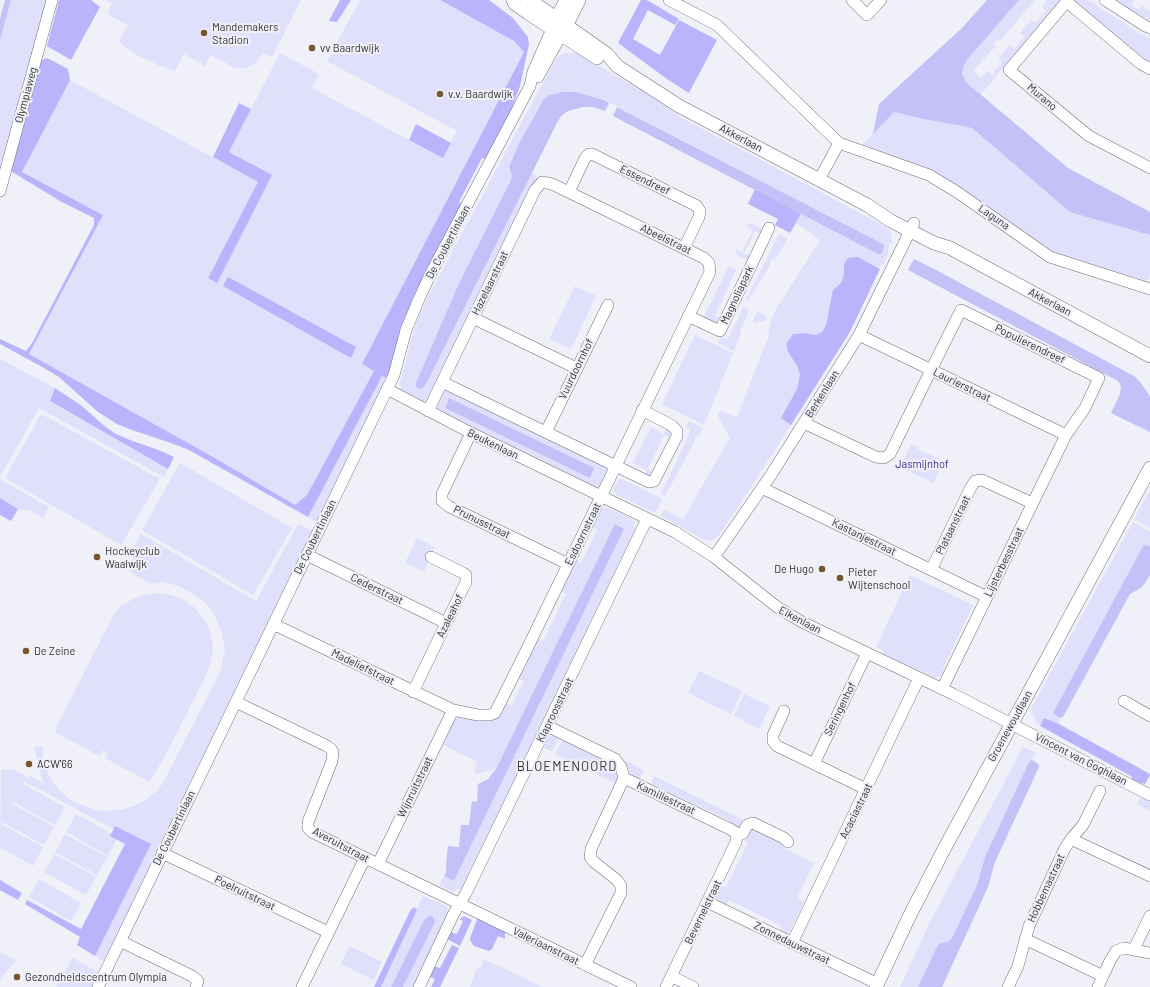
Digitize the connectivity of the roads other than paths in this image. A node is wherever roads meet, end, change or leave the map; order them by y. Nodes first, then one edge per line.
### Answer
1 (52, 0) edge
2 (513, 0) edge
3 (528, 0) edge
4 (566, 0) edge
5 (579, 0) edge
6 (669, 0) edge
7 (852, 0) edge
8 (881, 0) edge
9 (1105, 0) edge
10 (1068, 1) edge
11 (559, 27) junction
12 (1150, 28) edge
13 (1150, 69) edge
14 (839, 143) junction
15 (1150, 168) edge
16 (819, 180) junction
17 (0, 191) edge
18 (569, 192) junction
19 (912, 227) junction
20 (769, 228) dead end
21 (684, 248) junction
22 (1150, 289) edge
23 (608, 305) dead end
24 (688, 316) junction
25 (473, 318) junction
26 (859, 335) junction
27 (1150, 356) edge
28 (576, 368) junction
29 (931, 370) junction
30 (442, 382) junction
31 (387, 389) junction
32 (642, 410) junction
33 (428, 411) junction
34 (804, 423) junction
35 (546, 432) junction
36 (471, 433) junction
37 (1066, 435) junction
38 (615, 466) junction
39 (1150, 468) edge
40 (762, 488) junction
41 (601, 496) junction
42 (1032, 503) junction
43 (647, 519) junction
44 (307, 555) junction
45 (431, 557) dead end
46 (714, 557) junction
47 (568, 564) junction
48 (931, 570) junction
49 (987, 597) junction
50 (446, 623) junction
51 (274, 624) junction
52 (867, 653) junction
53 (920, 678) junction
54 (942, 689) junction
55 (413, 692) junction
56 (1124, 701) dead end
57 (236, 702) junction
58 (453, 710) junction
59 (784, 711) dead end
60 (1150, 716) edge
61 (1012, 724) junction
62 (547, 726) junction
63 (814, 764) junction
64 (624, 778) junction
65 (866, 789) junction
66 (1100, 791) dead end
67 (1150, 795) edge
68 (737, 836) junction
69 (1071, 839) junction
70 (788, 842) dead end
71 (162, 853) junction
72 (365, 858) junction
73 (378, 864) junction
74 (1150, 876) edge
75 (707, 902) junction
76 (460, 904) junction
77 (1150, 916) edge
78 (328, 932) junction
79 (1025, 939) junction
80 (120, 941) junction
81 (792, 943) junction
82 (1134, 949) junction
83 (1150, 953) edge
84 (586, 965) junction
85 (671, 976) junction
86 (1103, 976) junction
87 (877, 985) edge
88 (98, 987) edge
89 (196, 987) edge
90 (302, 987) edge
91 (419, 987) edge
92 (631, 987) edge
93 (666, 987) edge
94 (693, 987) edge
95 (1008, 987) edge
96 (1098, 987) edge

1 - 17 street, Olympiaweg
2 - 11 street, Akkerlaan
3 - 11 street, Akkerlaan
4 - 11 street
5 - 11 street
6 - 14 street, Laguna
7 - 8 street
9 - 12 street
10 - 13 street, Murano
10 - 15 street, Murano
11 - 16 street, Akkerlaan
11 - 31 street, De Coubertinlaan
14 - 16 street
14 - 22 street, Laguna
16 - 19 street, Akkerlaan
18 - 21 street, Abeelstraat
18 - 21 street, Essendreef
18 - 25 street, Hazelaarstraat
19 - 26 street, Berkenlaan
19 - 27 street, Akkerlaan
20 - 24 street, Magnoliapark
21 - 24 street, Abeelstraat
23 - 28 street, Vuurdoornhof
24 - 32 street, Esdoornstraat
25 - 28 street
25 - 30 street, Hazelaarstraat
26 - 29 street, Laurierstraat
26 - 34 street, Berkenlaan
28 - 35 street, Vuurdoornhof
29 - 34 street
29 - 37 street, Laurierstraat
29 - 37 street, Populierendreef
30 - 33 street, Hazelaarstraat
30 - 35 street
31 - 33 street, Beukenlaan
31 - 44 street, De Coubertinlaan
32 - 38 street, Esdoornstraat
32 - 38 street
33 - 36 street, Beukenlaan
34 - 40 street, Berkenlaan
35 - 38 street
36 - 41 street, Beukenlaan
36 - 47 street, Prunusstraat
37 - 42 street, Lijsterbesstraat
38 - 41 street, Esdoornstraat
39 - 61 street, Groenewoudlaan
40 - 46 street, Berkenlaan
40 - 48 street, Kastanjestraat
41 - 43 street, Eikenlaan
41 - 47 street, Esdoornstraat
42 - 48 street, Plataanstraat
42 - 49 street, Lijsterbesstraat
43 - 46 street, Eikenlaan
43 - 62 street, Klaproosstraat
44 - 50 street, Cederstraat
44 - 51 street, De Coubertinlaan
45 - 50 street, Azaleahof
46 - 52 street, Eikenlaan
47 - 58 street, Esdoornstraat
48 - 49 street, Kastanjestraat
49 - 54 street, Lijsterbesstraat
50 - 55 street, Azaleahof
51 - 55 street, Madeliefstraat
51 - 57 street, De Coubertinlaan
52 - 53 street, Eikenlaan
52 - 63 street, Seringenhof
53 - 54 street, Eikenlaan
53 - 65 street, Acaciastraat
54 - 61 street, Eikenlaan
55 - 58 street, Madeliefstraat
56 - 60 street
57 - 71 street, De Coubertinlaan
57 - 72 street, Averuitstraat
58 - 73 street, Wijnruitstraat
59 - 63 street
61 - 67 street, Vincent van Goghlaan
61 - 87 street, Groenewoudlaan
62 - 64 street, Kamillestraat
62 - 76 street, Klaproosstraat
63 - 65 street
64 - 68 street, Kamillestraat
64 - 84 street
65 - 81 street, Acaciastraat
66 - 69 street, Hobbemastraat
68 - 70 street
68 - 75 street, Bevernelstraat
69 - 74 street
69 - 79 street, Hobbemastraat
71 - 78 street, Poelruitstraat
71 - 80 street, De Coubertinlaan
72 - 73 street, Averuitstraat
72 - 78 street
73 - 76 street, Averuitstraat
75 - 81 street, Zonnedauwstraat
75 - 85 street, Bevernelstraat
76 - 84 street, Valeriaanstraat
76 - 91 street, Klaproosstraat
77 - 82 street
78 - 90 street
79 - 86 street
79 - 95 street, Hobbemastraat
80 - 88 street, De Coubertinlaan
80 - 89 street
81 - 87 street, Zonnedauwstraat
82 - 83 street
82 - 86 street
84 - 92 street, Valeriaanstraat
85 - 93 street, Bevernelstraat
85 - 94 street
86 - 96 street

